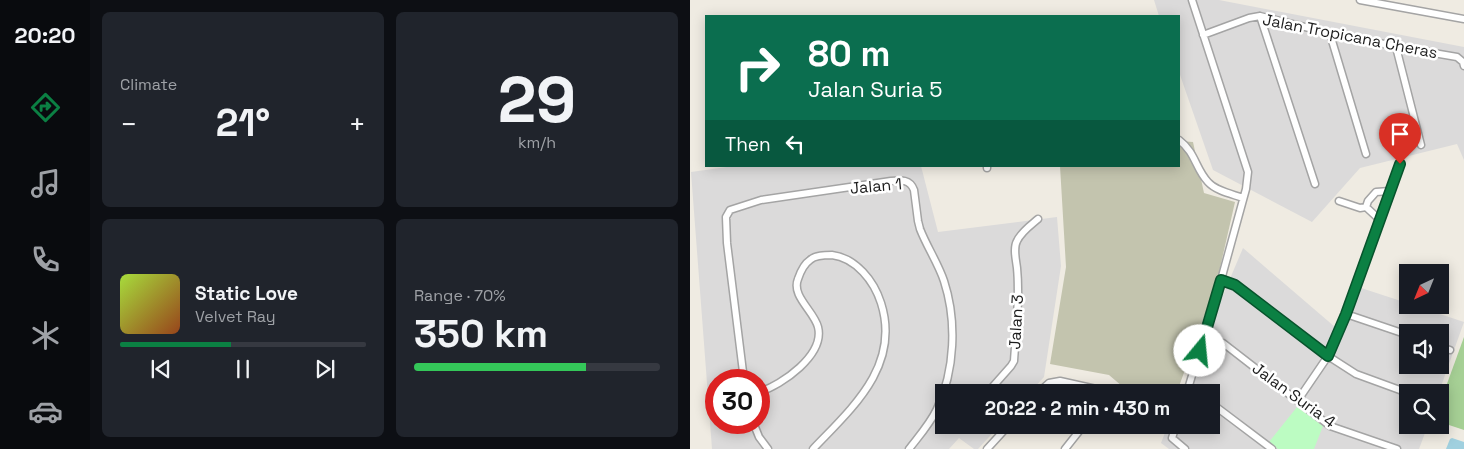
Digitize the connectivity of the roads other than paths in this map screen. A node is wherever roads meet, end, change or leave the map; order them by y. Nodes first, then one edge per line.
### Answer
1 (1192, 0) edge
2 (1360, 0) edge
3 (1375, 1) edge
4 (1260, 16) junction
5 (1464, 19) edge
6 (1330, 34) junction
7 (1203, 35) junction
8 (1396, 47) junction
9 (1464, 66) edge
10 (1180, 141) edge
11 (1421, 144) dead end
12 (1366, 154) dead end
13 (1400, 164) dead end
14 (1315, 184) dead end
15 (1390, 191) junction
16 (1244, 198) junction
17 (1339, 201) dead end
18 (1366, 207) junction
19 (1038, 219) dead end
20 (1380, 220) junction
21 (1221, 280) junction
22 (1346, 314) junction
23 (1399, 332) edge
24 (1223, 342) dead end
25 (1328, 356) junction
26 (743, 369) edge
27 (946, 384) edge
28 (995, 384) edge
29 (1047, 384) edge
30 (1074, 384) edge
31 (1190, 384) edge
32 (770, 389) edge
33 (1399, 390) edge
34 (1298, 400) junction
35 (1220, 410) edge
36 (935, 416) edge
37 (758, 434) edge
38 (1001, 434) edge
39 (1078, 434) edge
40 (1173, 434) edge
41 (1069, 448) edge
42 (768, 449) edge
43 (813, 449) edge
44 (908, 449) edge
45 (987, 449) edge
46 (1185, 449) edge
47 (1272, 449) edge
48 (1397, 449) edge

1 - 7 street
2 - 3 street
3 - 5 street
4 - 6 street, Jalan Tropicana Cheras
4 - 7 street, Jalan Tropicana Cheras
4 - 14 street
6 - 8 street, Jalan Tropicana Cheras
6 - 12 street
7 - 16 street
8 - 9 street, Jalan Tropicana Cheras
8 - 11 street
10 - 16 street
13 - 15 street
15 - 18 street
15 - 20 street
16 - 21 street
17 - 18 street
18 - 20 street
19 - 28 street, Jalan 3
20 - 22 street
21 - 25 street
21 - 31 street
22 - 23 street
22 - 25 street
24 - 34 street, Jalan Suria 4
25 - 33 street
25 - 34 street
26 - 27 street, Jalan 1
29 - 30 street
32 - 43 street
34 - 48 street, Jalan Suria 4
35 - 47 street
36 - 44 street, Jalan 1
37 - 42 street
38 - 45 street
39 - 41 street
40 - 46 street

